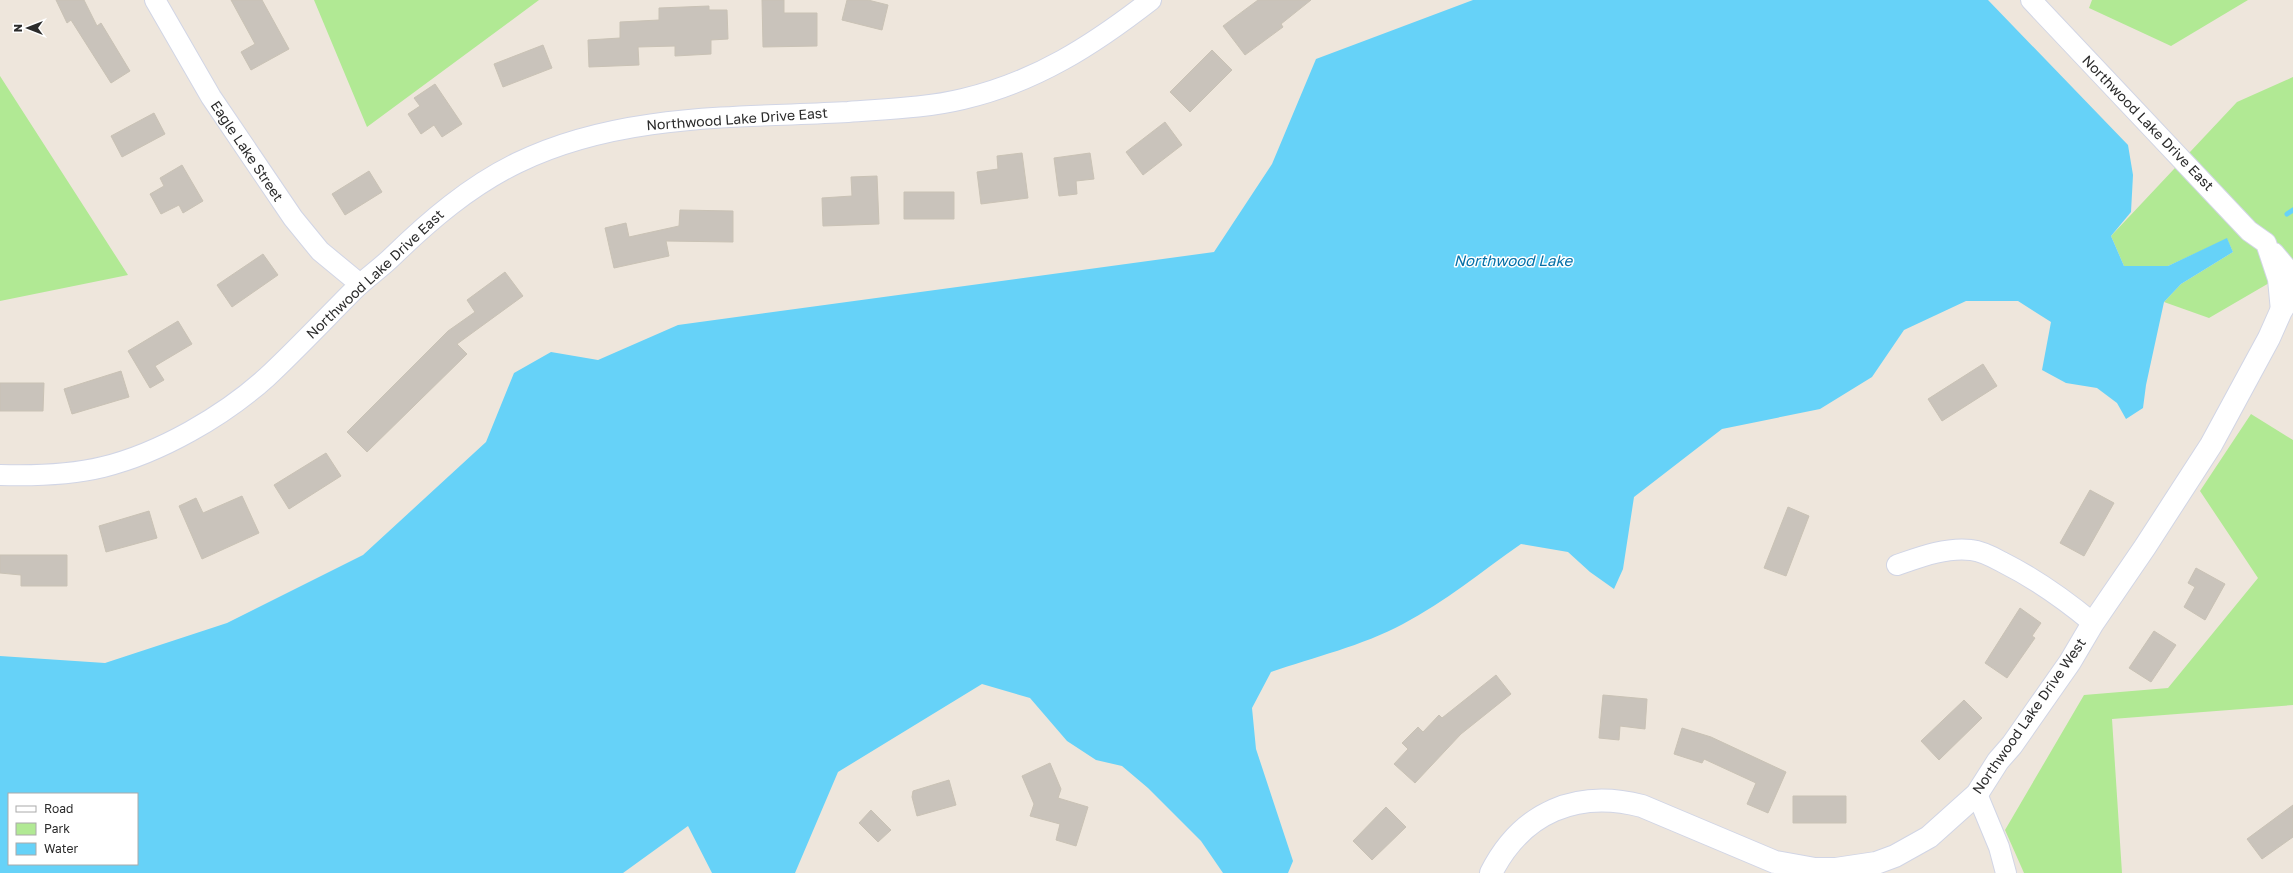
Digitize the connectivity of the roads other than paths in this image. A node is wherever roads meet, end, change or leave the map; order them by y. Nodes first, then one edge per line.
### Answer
1 (155, 0) edge
2 (1151, 0) edge
3 (2031, 0) edge
4 (2266, 243) junction
5 (2293, 254) edge
6 (2293, 276) edge
7 (360, 284) junction
8 (2293, 291) edge
9 (2281, 311) junction
10 (0, 475) edge
11 (1897, 565) dead end
12 (2093, 623) junction
13 (1977, 794) junction
14 (1491, 873) edge
15 (2006, 873) edge

1 - 7 street, Eagle Lake Street
2 - 7 street, Northwood Lake Drive East
3 - 4 street, Northwood Lake Drive East
4 - 5 street, Northwood Lake Drive East
4 - 6 street, Northwood Lake Drive East
4 - 9 street
7 - 10 street, Northwood Lake Drive East
8 - 9 street, Northwood Lake Drive West
9 - 12 street, Northwood Lake Drive West
11 - 12 street
12 - 13 street, Northwood Lake Drive West
13 - 14 street, Northwood Lake Drive West
13 - 15 street

